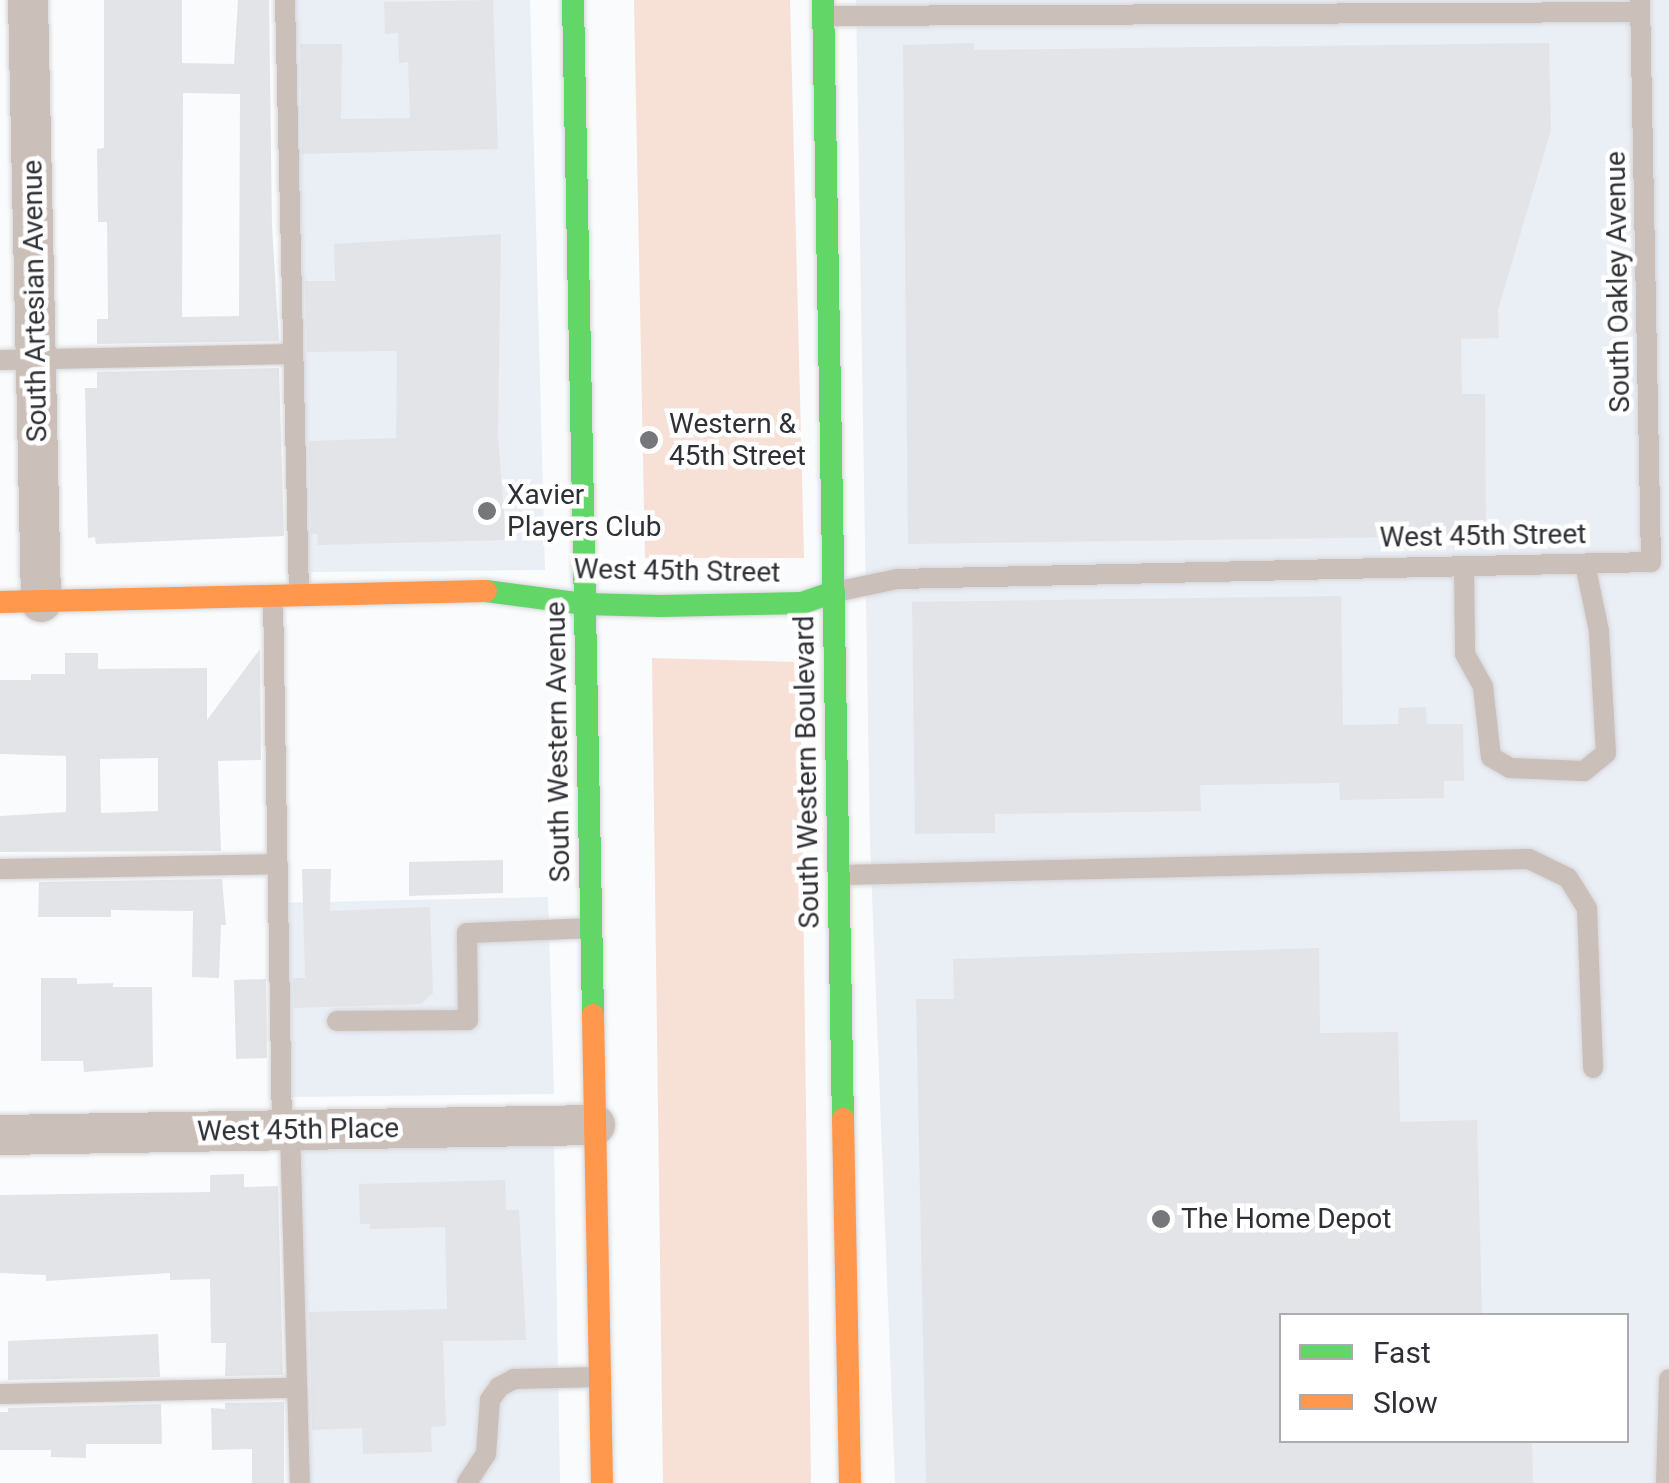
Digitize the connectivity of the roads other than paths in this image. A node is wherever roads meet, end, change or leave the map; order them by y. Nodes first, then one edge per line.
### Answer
1 (28, 0) edge
2 (285, 0) edge
3 (574, 0) edge
4 (1640, 6) edge
5 (823, 8) edge
6 (294, 354) junction
7 (18, 359) edge
8 (1660, 524) edge
9 (1652, 562) joint
10 (1585, 564) junction
11 (1464, 566) junction
12 (834, 592) junction
13 (273, 596) junction
14 (300, 596) junction
15 (0, 602) edge
16 (41, 602) junction
17 (585, 604) junction
18 (278, 864) junction
19 (0, 869) edge
20 (838, 875) junction
21 (591, 928) junction
22 (337, 1021) dead end
23 (1592, 1068) dead end
24 (595, 1125) junction
25 (286, 1130) junction
26 (0, 1135) edge
27 (600, 1377) junction
28 (1669, 1379) edge
29 (297, 1388) junction
30 (0, 1394) edge
31 (300, 1483) edge
32 (468, 1483) edge
33 (602, 1483) edge
34 (850, 1483) edge
35 (1666, 1483) edge

1 - 7 street, South Artesian Avenue
2 - 6 lane
3 - 17 street, South Western Avenue
4 - 5 lane
4 - 8 lane, South Oakley Avenue
5 - 12 street, South Western Boulevard
6 - 7 lane
6 - 14 lane
7 - 16 street, South Artesian Avenue
8 - 9 lane, South Oakley Avenue
9 - 10 lane, West 45th Street
10 - 11 lane, West 45th Street
10 - 11 lane
11 - 12 lane, West 45th Street
12 - 17 street, West 45th Street
12 - 20 street, South Western Boulevard
13 - 14 street, West 45th Street
13 - 16 street, West 45th Street
13 - 18 lane
14 - 17 street, West 45th Street
15 - 16 street, West 45th Street
17 - 21 street, South Western Avenue
18 - 19 lane
18 - 25 lane
20 - 23 lane
20 - 34 street, South Western Boulevard
21 - 22 lane
21 - 24 street, South Western Avenue
24 - 25 street, West 45th Place
24 - 27 street, South Western Avenue
25 - 26 street, West 45th Place
25 - 29 lane
27 - 32 lane
27 - 33 street, South Western Avenue
28 - 35 lane
29 - 30 lane
29 - 31 lane

